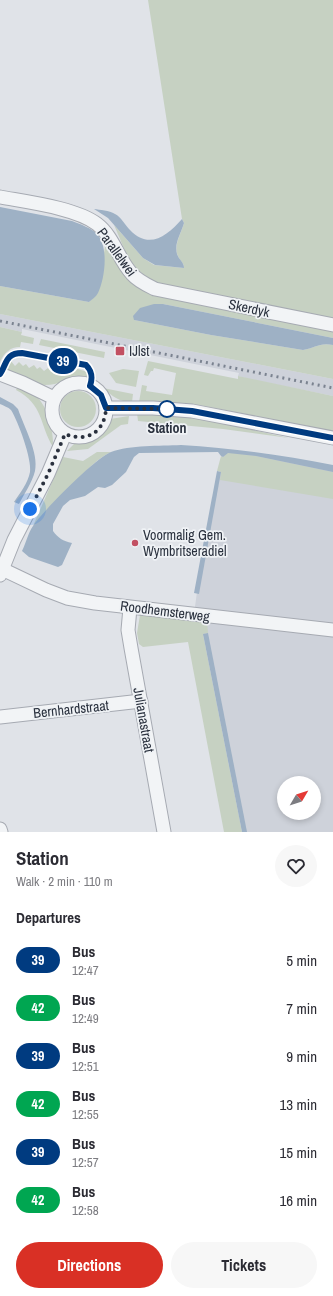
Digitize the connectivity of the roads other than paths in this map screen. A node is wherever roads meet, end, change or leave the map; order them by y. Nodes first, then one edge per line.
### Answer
1 (0, 197) edge
2 (165, 291) joint
3 (333, 325) edge
4 (0, 374) edge
5 (54, 398) junction
6 (106, 408) junction
7 (65, 434) junction
8 (333, 438) edge
9 (1, 572) edge
10 (130, 608) junction
11 (333, 630) edge
12 (141, 701) junction
13 (0, 717) edge
14 (0, 829) edge
15 (1, 832) edge
16 (164, 832) edge

1 - 2 street, Parallelwei
2 - 3 street, Skerdyk
4 - 5 street
5 - 6 street
5 - 7 street
6 - 7 street
6 - 8 street
7 - 9 street
9 - 10 street, Roodhemsterweg
10 - 11 street, Roodhemsterweg
10 - 12 street, Julianastraat
12 - 13 street, Bernhardstraat
12 - 16 street, Julianastraat
14 - 15 street

